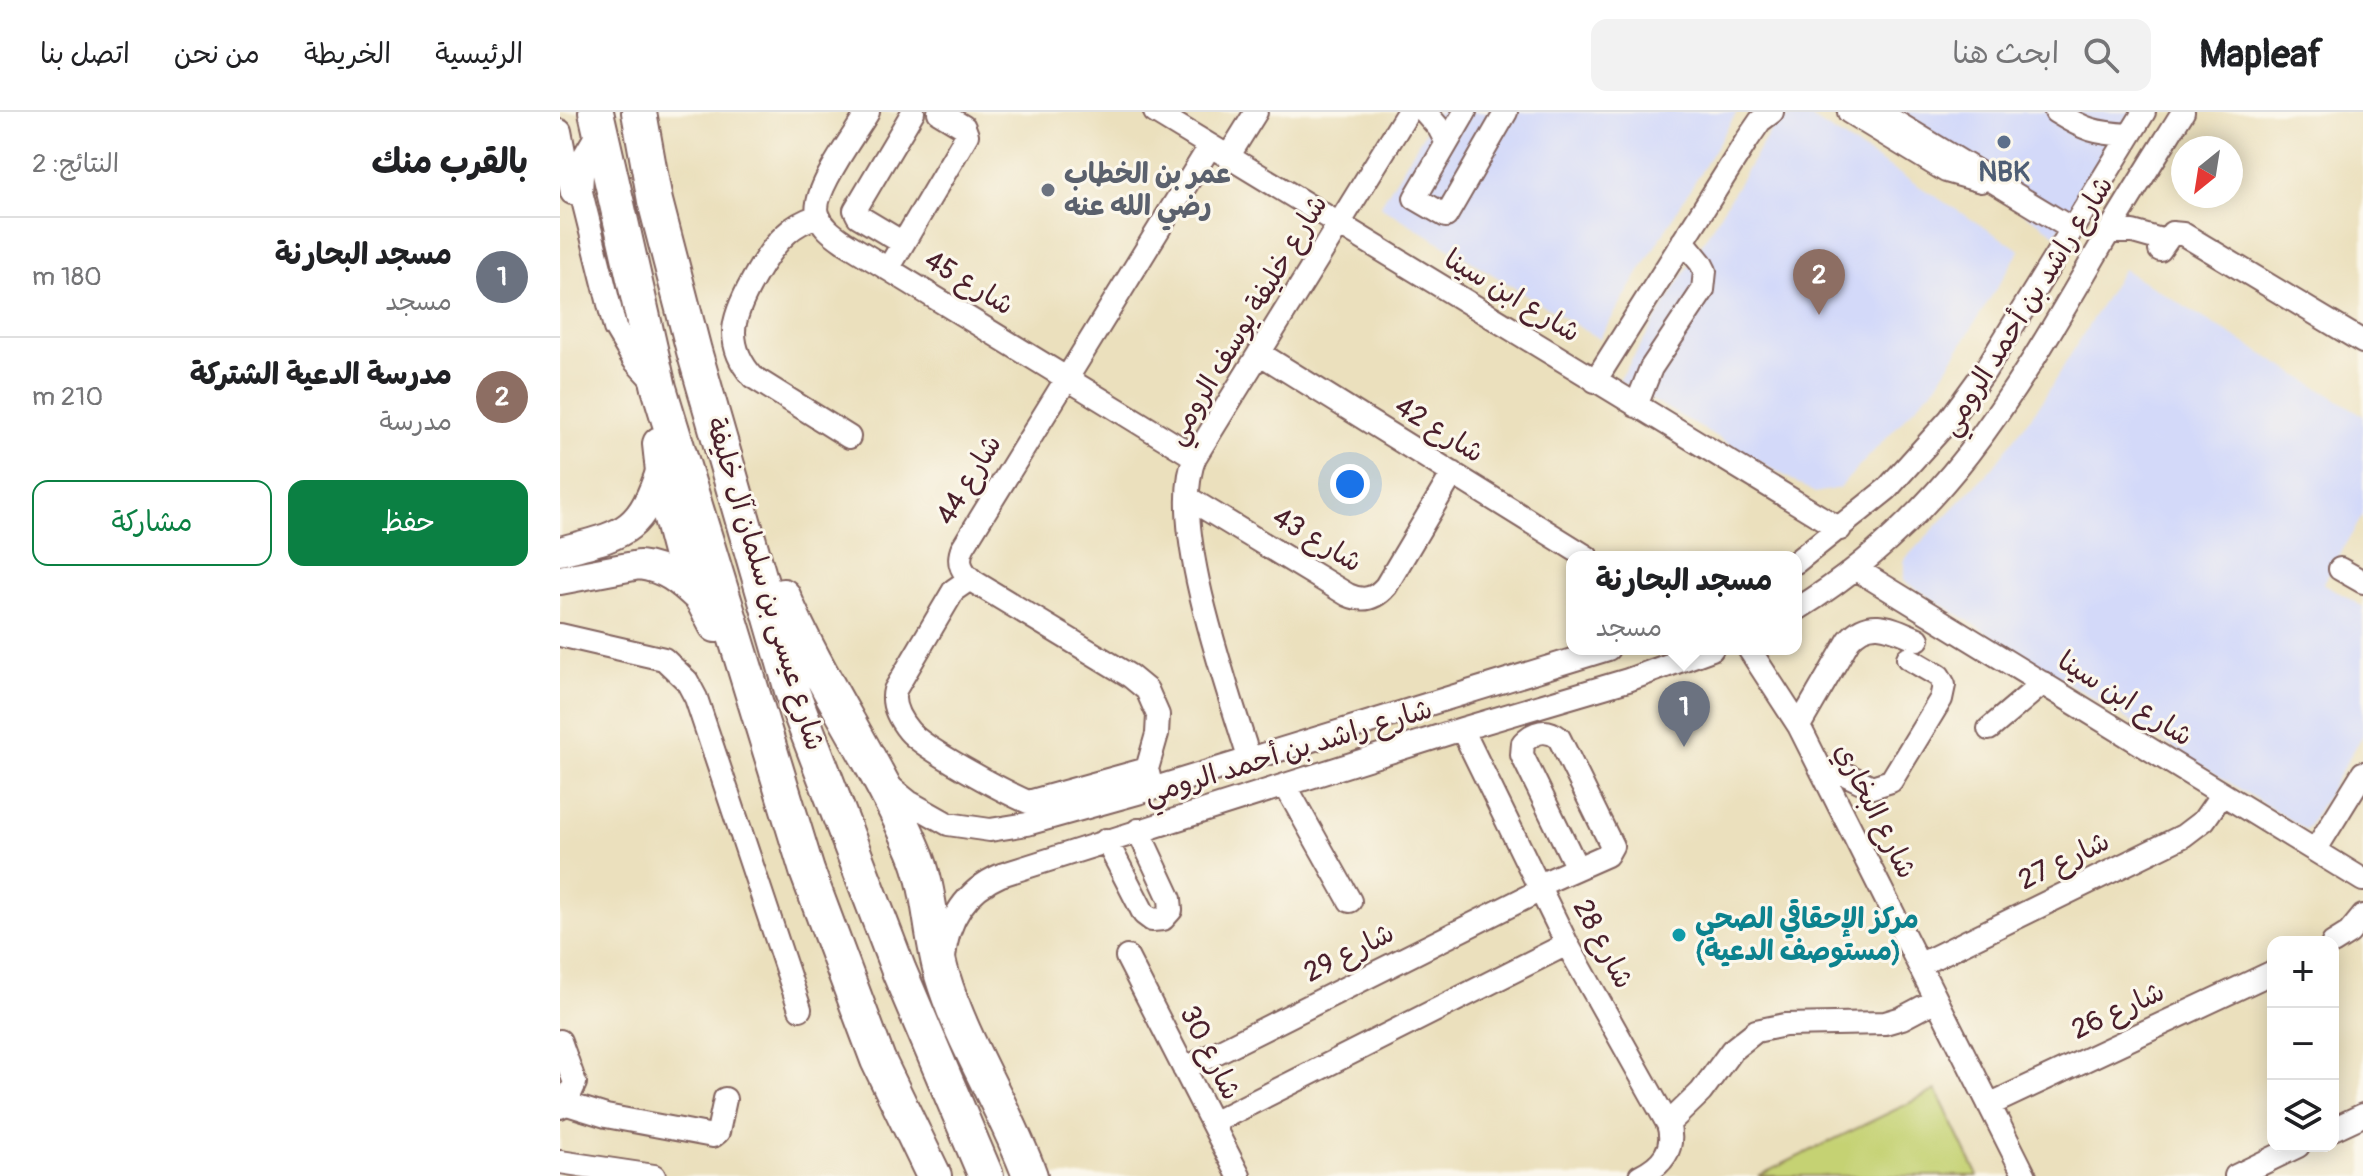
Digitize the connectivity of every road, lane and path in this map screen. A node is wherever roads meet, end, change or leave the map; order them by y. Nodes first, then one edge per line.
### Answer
1 (639, 112) edge
2 (868, 112) edge
3 (913, 112) edge
4 (939, 112) edge
5 (1155, 112) edge
6 (1256, 112) edge
7 (1408, 112) edge
8 (1425, 112) edge
9 (1465, 112) edge
10 (1506, 112) edge
11 (1772, 112) edge
12 (1849, 112) edge
13 (1879, 112) edge
14 (2056, 112) edge
15 (2144, 112) edge
16 (2183, 112) edge
17 (598, 120) edge
18 (2082, 129) junction
19 (560, 131) edge
20 (2129, 135) junction
21 (1447, 143) junction
22 (1219, 152) junction
23 (2112, 163) junction
24 (1994, 182) junction
25 (2130, 198) junction
26 (818, 216) junction
27 (1339, 226) junction
28 (2072, 229) junction
29 (2109, 232) junction
30 (1683, 241) junction
31 (903, 243) junction
32 (2162, 246) junction
33 (596, 251) junction
34 (888, 269) junction
35 (2023, 308) junction
36 (2054, 325) junction
37 (2003, 342) junction
38 (2363, 342) edge
39 (694, 351) junction
40 (1259, 353) junction
41 (2031, 363) junction
42 (1067, 378) junction
43 (1595, 381) junction
44 (659, 388) junction
45 (1636, 406) junction
46 (849, 437) dead end
47 (1195, 457) junction
48 (662, 466) junction
49 (1453, 473) junction
50 (1188, 498) junction
51 (1840, 529) junction
52 (572, 548) edge
53 (1577, 551) edge
54 (1802, 558) edge
55 (1856, 569) junction
56 (2340, 569) dead end
57 (970, 579) junction
58 (572, 582) edge
59 (2363, 582) edge
60 (703, 602) junction
61 (1802, 606) edge
62 (560, 635) edge
63 (1589, 655) edge
64 (1697, 655) edge
65 (1753, 655) edge
66 (1558, 665) junction
67 (746, 677) junction
68 (1513, 678) junction
69 (2043, 683) junction
70 (1570, 697) junction
71 (1523, 711) junction
72 (1799, 726) junction
73 (1348, 729) junction
74 (1462, 729) junction
75 (1989, 729) dead end
76 (1311, 740) junction
77 (1249, 758) junction
78 (1361, 761) junction
79 (1843, 773) dead end
80 (2363, 773) edge
81 (876, 774) junction
82 (1312, 777) junction
83 (1149, 779) junction
84 (1285, 785) junction
85 (2222, 794) junction
86 (1052, 818) junction
87 (1138, 830) junction
88 (1106, 840) junction
89 (2316, 849) junction
90 (1069, 851) junction
91 (1574, 862) junction
92 (2363, 880) edge
93 (1538, 883) junction
94 (1350, 901) dead end
95 (2361, 926) edge
96 (2339, 939) edge
97 (1567, 944) junction
98 (1127, 957) dead end
99 (1919, 965) junction
100 (899, 971) junction
101 (942, 975) junction
102 (2267, 975) edge
103 (1936, 1000) junction
104 (800, 1009) dead end
105 (560, 1041) edge
106 (878, 1060) junction
107 (1184, 1069) junction
108 (725, 1099) dead end
109 (562, 1105) edge
110 (1989, 1105) junction
111 (2363, 1115) edge
112 (1212, 1123) junction
113 (1668, 1124) junction
114 (2339, 1126) edge
115 (2286, 1152) edge
116 (560, 1162) edge
117 (654, 1176) edge
118 (918, 1176) edge
119 (934, 1176) edge
120 (986, 1176) edge
121 (1004, 1176) edge
122 (1030, 1176) edge
123 (1239, 1176) edge
124 (1640, 1176) edge
125 (2025, 1176) edge
126 (2236, 1176) edge

1 - 39 highway, شارع عيسى بن سلمان آل خليفة
2 - 26 street
3 - 31 street
4 - 31 street
5 - 22 street, شارع ابن سينا
6 - 22 street, شارع 44
7 - 27 street, شارع خليفة يوسف الرومي
8 - 21 street
9 - 21 street
10 - 21 street
11 - 30 street
12 - 24 street
13 - 24 street
14 - 18 street
15 - 20 street, شارع راشد بن أحمد الرومي
16 - 25 street, شارع راشد بن أحمد الرومي
17 - 33 street
17 - 44 highway, شارع عيسى بن سلمان آل خليفة
18 - 20 street
18 - 23 street
19 - 33 street
20 - 23 street, شارع راشد بن أحمد الرومي
22 - 27 street, شارع ابن سينا
22 - 42 street, شارع 44
23 - 28 street, شارع راشد بن أحمد الرومي
24 - 28 street
25 - 29 street, شارع راشد بن أحمد الرومي
25 - 32 street
26 - 34 street, شارع 45
26 - 46 street
27 - 40 street, شارع خليفة يوسف الرومي
27 - 43 street, شارع ابن سينا
28 - 35 street, شارع راشد بن أحمد الرومي
29 - 32 street
29 - 36 street, شارع راشد بن أحمد الرومي
30 - 43 street
30 - 45 street
31 - 34 street
32 - 38 street
33 - 44 street
34 - 42 street, شارع 45
35 - 36 street
35 - 37 street, شارع راشد بن أحمد الرومي
36 - 41 street, شارع راشد بن أحمد الرومي
37 - 41 street
37 - 51 street, شارع راشد بن أحمد الرومي
39 - 81 highway
39 - 100 highway, شارع عيسى بن سلمان آل خليفة
40 - 47 street, شارع خليفة يوسف الرومي
40 - 49 street, شارع 42
41 - 55 street, شارع راشد بن أحمد الرومي
42 - 47 street, شارع 45
42 - 57 street, شارع 44
43 - 45 street, شارع ابن سينا
44 - 48 highway
44 - 67 highway, شارع عيسى بن سلمان آل خليفة
45 - 51 street, شارع ابن سينا
47 - 50 street, شارع خليفة يوسف الرومي
48 - 52 main road
48 - 60 highway
49 - 50 street, شارع 43
49 - 53 street, شارع 42
50 - 77 street, شارع خليفة يوسف الرومي
51 - 54 street, شارع راشد بن أحمد الرومي
52 - 58 main road
55 - 61 street, شارع راشد بن أحمد الرومي
55 - 69 street, شارع ابن سينا
56 - 59 street
57 - 83 street
57 - 83 street
58 - 60 main road
60 - 67 highway
62 - 104 street
63 - 66 street, شارع راشد بن أحمد الرومي
64 - 70 street, شارع راشد بن أحمد الرومي
65 - 72 street, شارع البخاري
66 - 68 street, شارع راشد بن أحمد الرومي
66 - 70 street
67 - 106 highway, شارع عيسى بن سلمان آل خليفة
68 - 71 street
68 - 73 street, شارع راشد بن أحمد الرومي
69 - 75 street
69 - 85 street, شارع ابن سينا
70 - 71 street, شارع راشد بن أحمد الرومي
71 - 74 street, شارع راشد بن أحمد الرومي
72 - 79 street
72 - 99 street, شارع البخاري
73 - 76 street, شارع راشد بن أحمد الرومي
73 - 78 street
74 - 78 street, شارع راشد بن أحمد الرومي
74 - 93 street, شارع 28
76 - 77 street, شارع راشد بن أحمد الرومي
76 - 82 street
77 - 83 street, شارع راشد بن أحمد الرومي
78 - 82 street, شارع راشد بن أحمد الرومي
80 - 89 street
81 - 86 street, شارع راشد بن أحمد الرومي
81 - 101 highway
82 - 84 street, شارع راشد بن أحمد الرومي
83 - 86 street, شارع راشد بن أحمد الرومي
84 - 87 street, شارع راشد بن أحمد الرومي
84 - 94 street
85 - 89 street, شارع ابن سينا
85 - 99 street, شارع 27
86 - 90 street
87 - 88 street, شارع راشد بن أحمد الرومي
87 - 88 street
88 - 90 street, شارع راشد بن أحمد الرومي
89 - 92 street, شارع ابن سينا
90 - 101 street, شارع راشد بن أحمد الرومي
91 - 91 street, شارع 29
91 - 93 street, شارع 29
93 - 97 street, شارع 28
93 - 107 street, شارع 29
95 - 96 street
97 - 112 street
97 - 113 street, شارع 28
98 - 107 street, شارع 30
99 - 103 street, شارع البخاري
100 - 120 highway, شارع عيسى بن سلمان آل خليفة
100 - 121 highway
101 - 122 highway
102 - 110 street, شارع 26
103 - 110 street, شارع البخاري
103 - 113 street
105 - 109 street
106 - 118 highway
106 - 119 highway, شارع عيسى بن سلمان آل خليفة
107 - 112 street, شارع 30
108 - 109 street
110 - 125 street, شارع البخاري
111 - 114 street
112 - 123 street, شارع 30
113 - 124 street
115 - 126 street
116 - 117 street

